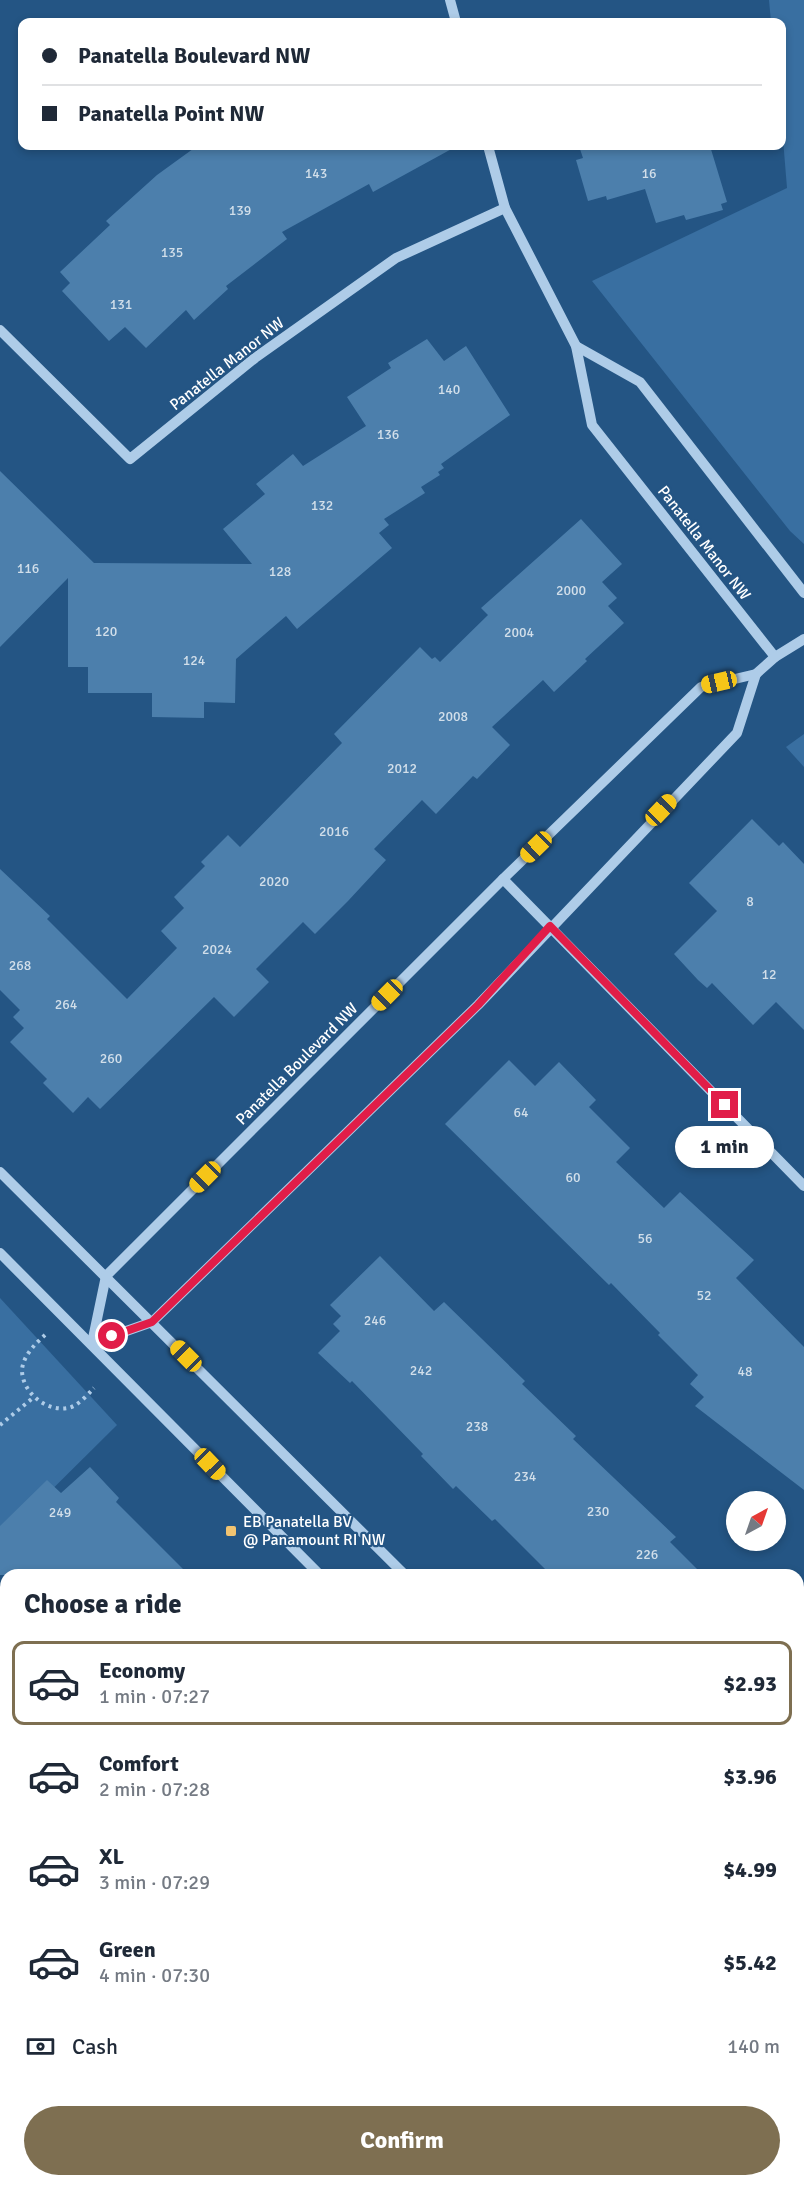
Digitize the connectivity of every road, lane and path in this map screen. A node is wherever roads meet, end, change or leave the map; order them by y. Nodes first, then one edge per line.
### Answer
1 (450, 0) edge
2 (455, 18) edge
3 (490, 150) edge
4 (505, 208) junction
5 (0, 330) edge
6 (576, 346) junction
7 (804, 593) edge
8 (804, 639) edge
9 (775, 657) junction
10 (756, 674) junction
11 (503, 879) junction
12 (550, 926) junction
13 (0, 1172) edge
14 (804, 1186) edge
15 (0, 1252) edge
16 (106, 1276) junction
17 (65, 1317) junction
18 (152, 1322) junction
19 (92, 1343) junction
20 (116, 1368) junction
21 (34, 1397) junction
22 (0, 1425) edge
23 (314, 1569) edge
24 (399, 1569) edge

1 - 2 street
3 - 4 street, Panatella Manor NW
4 - 5 street, Panatella Manor NW
4 - 6 street, Panatella Manor NW
6 - 7 street
6 - 9 street, Panatella Manor NW
8 - 9 street, Panatella Boulevard NW
9 - 10 street, Panatella Boulevard NW
10 - 11 street, Panatella Boulevard NW
10 - 12 street
11 - 12 street
11 - 16 street, Panatella Boulevard NW
12 - 14 street
12 - 18 street
13 - 16 street
15 - 17 street
16 - 18 street
16 - 19 street
17 - 19 street
17 - 21 path
18 - 19 street
18 - 24 street
19 - 20 street
20 - 21 path
20 - 23 street
21 - 22 path

